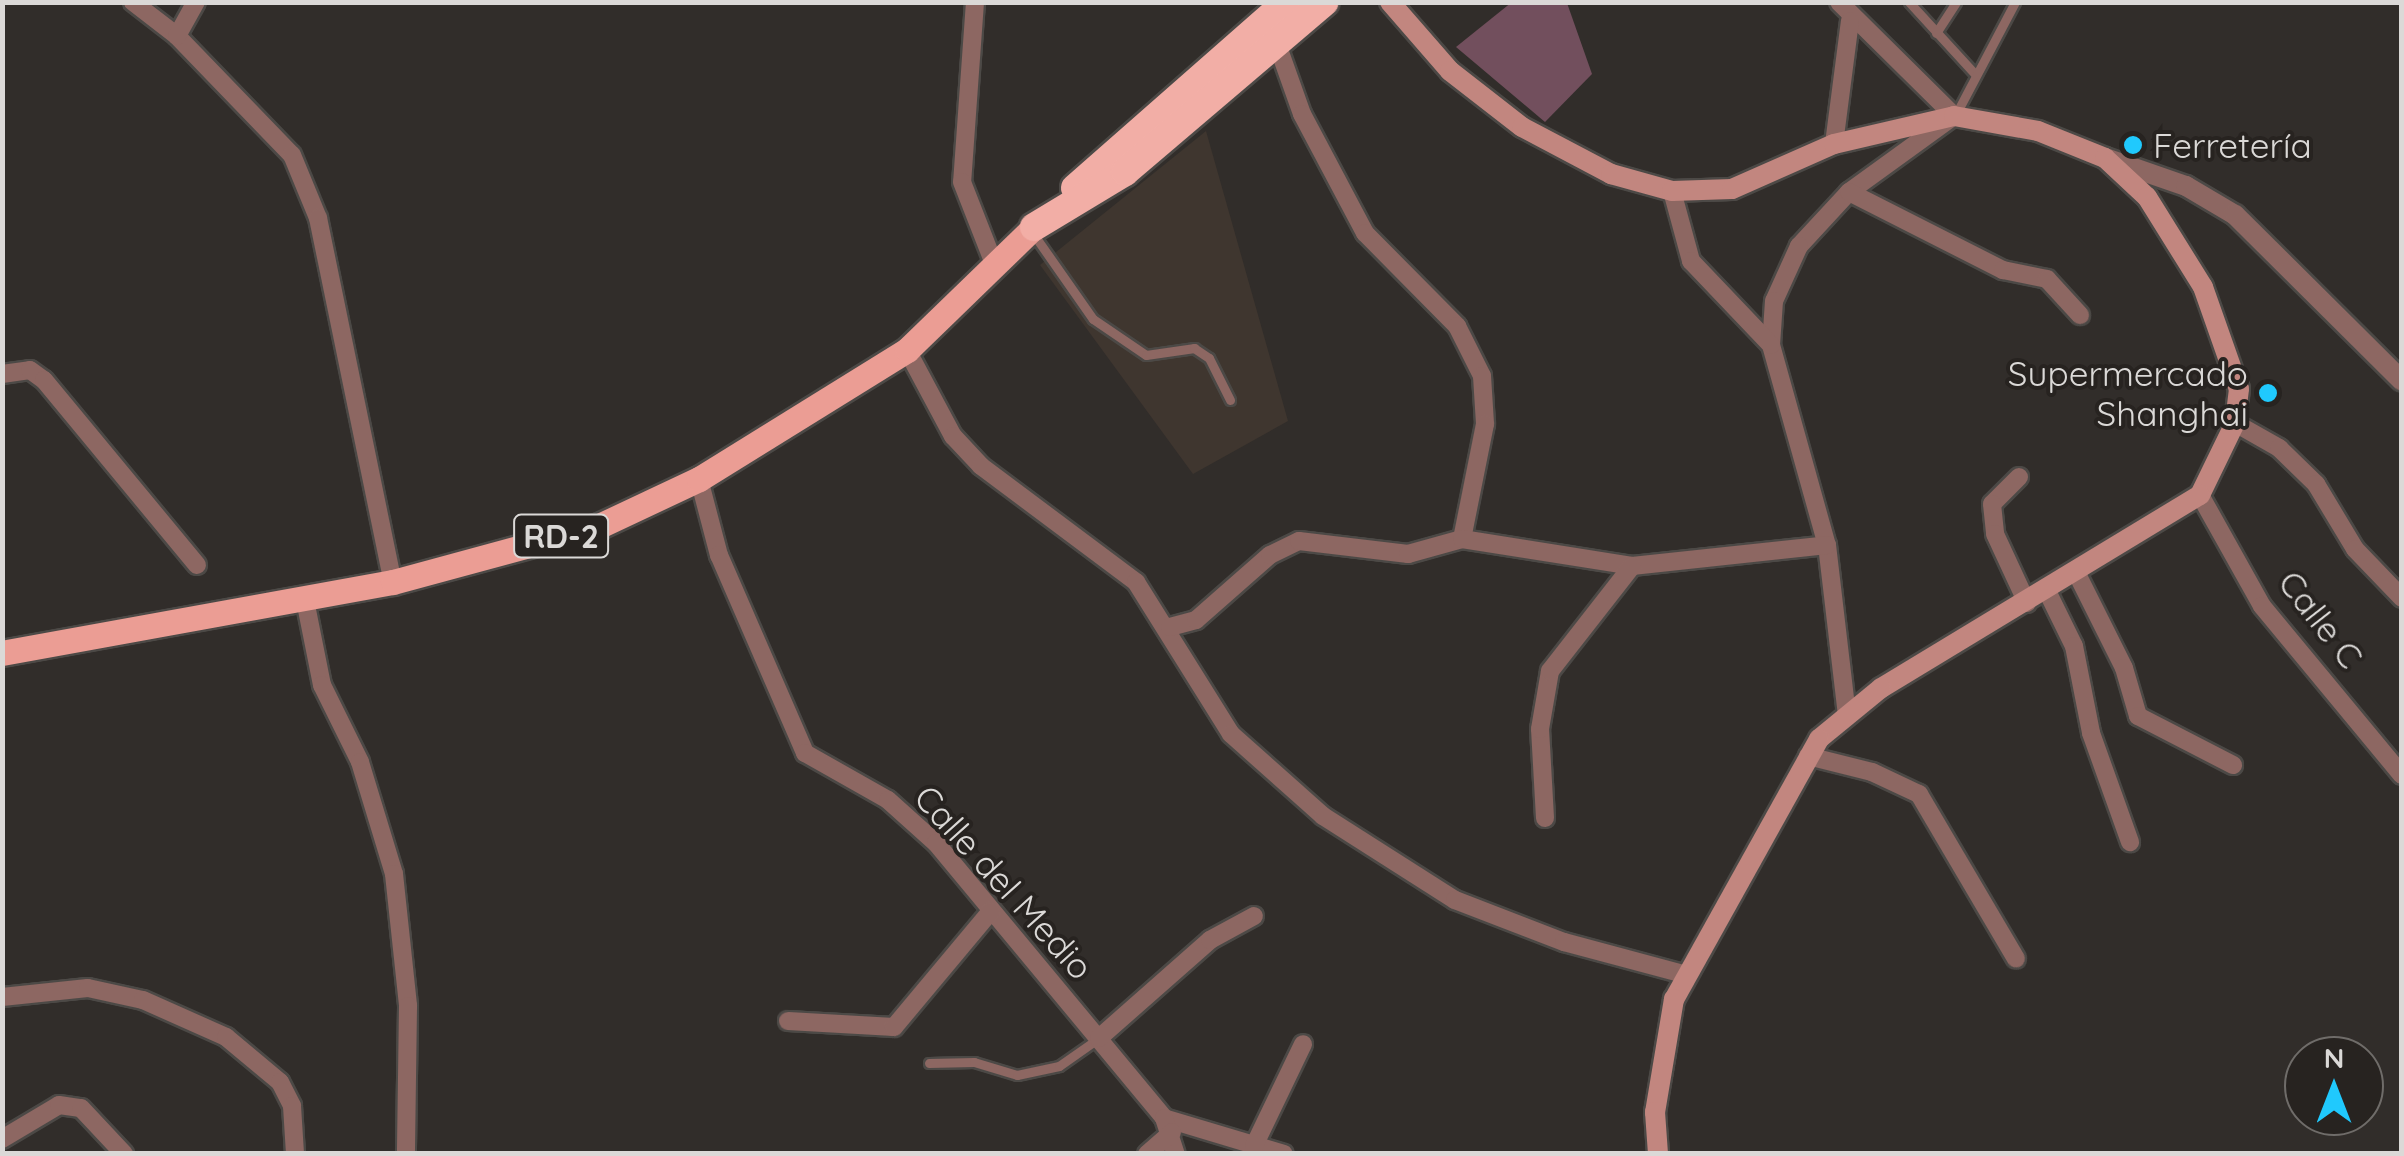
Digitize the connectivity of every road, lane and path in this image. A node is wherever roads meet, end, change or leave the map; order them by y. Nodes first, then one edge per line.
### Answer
1 (133, 2) edge
2 (196, 2) edge
3 (975, 2) edge
4 (1287, 2) edge
5 (1325, 2) edge
6 (1838, 2) edge
7 (1909, 2) edge
8 (1956, 2) edge
9 (2015, 2) edge
10 (1391, 4) edge
11 (1850, 20) junction
12 (1936, 33) junction
13 (177, 36) junction
14 (1276, 41) junction
15 (1976, 74) junction
16 (1954, 116) junction
17 (1834, 144) junction
18 (2105, 158) junction
19 (1672, 191) junction
20 (1848, 192) junction
21 (1032, 228) junction
22 (994, 260) junction
23 (2080, 315) dead end
24 (1772, 345) junction
25 (906, 350) junction
26 (2, 374) edge
27 (2400, 377) edge
28 (1230, 400) dead end
29 (2235, 423) junction
30 (2019, 477) dead end
31 (699, 479) junction
32 (2200, 494) junction
33 (1462, 539) junction
34 (1827, 545) junction
35 (197, 565) dead end
36 (1632, 566) junction
37 (2076, 572) junction
38 (393, 582) junction
39 (2047, 590) junction
40 (2402, 598) edge
41 (306, 600) junction
42 (2027, 603) junction
43 (1170, 627) junction
44 (2, 653) edge
45 (1847, 716) junction
46 (1808, 756) junction
47 (2233, 765) dead end
48 (2402, 774) edge
49 (1545, 818) dead end
50 (2130, 842) dead end
51 (991, 911) junction
52 (1254, 916) dead end
53 (2016, 959) dead end
54 (1687, 975) junction
55 (2, 997) edge
56 (788, 1021) dead end
57 (1098, 1038) junction
58 (1303, 1044) dead end
59 (929, 1063) dead end
60 (1168, 1125) junction
61 (2, 1139) edge
62 (1254, 1146) junction
63 (124, 1154) edge
64 (295, 1154) edge
65 (406, 1154) edge
66 (1147, 1154) edge
67 (1176, 1154) edge
68 (1284, 1154) edge
69 (1658, 1154) edge

1 - 13 street
2 - 13 street
3 - 22 street
4 - 21 highway, RD-2
5 - 14 highway, RD-2
6 - 11 street
7 - 12 lane
8 - 12 lane
9 - 15 lane
10 - 19 main road
11 - 16 street
11 - 17 street
12 - 15 lane
13 - 38 street
14 - 21 highway, RD-2
14 - 33 street
15 - 16 lane
16 - 17 main road
16 - 18 main road
16 - 20 street
17 - 19 main road
18 - 27 street
18 - 29 main road
19 - 24 street
20 - 23 street
20 - 24 street
21 - 22 main road, RD-2
21 - 28 lane
22 - 25 main road, RD-2
24 - 34 street
25 - 31 main road, RD-2
25 - 43 street
26 - 35 street
29 - 32 main road
29 - 40 street
30 - 42 street
31 - 38 main road, RD-2
31 - 51 street, Calle del Medio
32 - 37 main road
32 - 48 street, Calle C
33 - 36 street
33 - 43 street
34 - 36 street
34 - 45 street
36 - 49 street
37 - 39 main road
37 - 47 street
38 - 41 main road, RD-2
39 - 42 main road
39 - 50 street
41 - 44 main road, RD-2
41 - 65 street
42 - 45 main road
43 - 54 street
45 - 46 main road
46 - 53 street
46 - 54 main road
51 - 56 street
51 - 57 street, Calle del Medio
52 - 57 street
54 - 69 main road
55 - 64 street
57 - 59 lane
57 - 60 street, Calle del Medio
58 - 62 street
60 - 62 street
60 - 66 street
60 - 67 street
61 - 63 street
62 - 68 street

